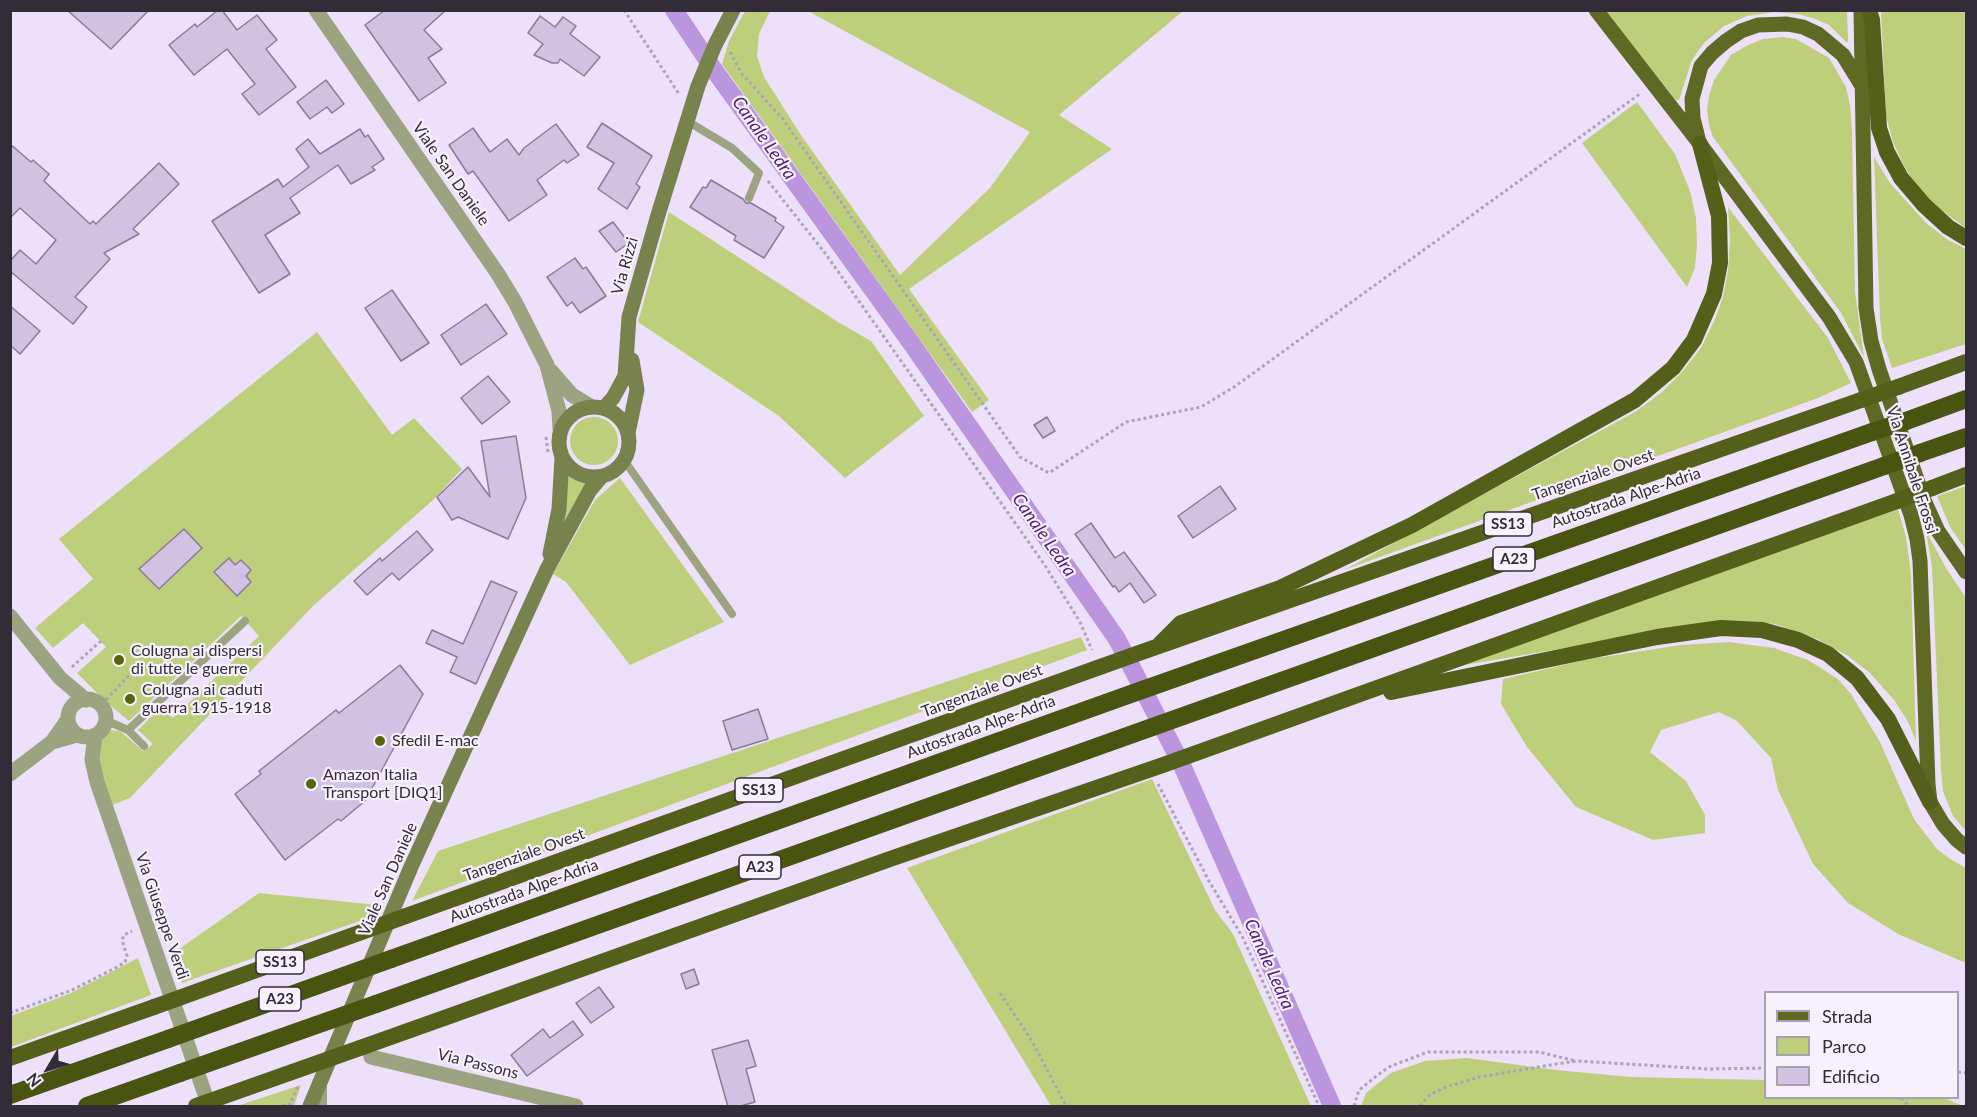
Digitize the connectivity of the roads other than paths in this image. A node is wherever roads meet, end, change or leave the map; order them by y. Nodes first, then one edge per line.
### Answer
1 (316, 10) edge
2 (733, 10) edge
3 (1596, 10) edge
4 (1861, 10) edge
5 (1869, 10) edge
6 (1863, 88) junction
7 (688, 116) junction
8 (1700, 144) junction
9 (749, 198) dead end
10 (1966, 238) edge
11 (628, 340) junction
12 (1966, 362) edge
13 (547, 365) junction
14 (1966, 399) edge
15 (597, 407) junction
16 (553, 432) junction
17 (628, 433) junction
18 (1966, 437) edge
19 (555, 455) junction
20 (624, 460) junction
21 (602, 476) junction
22 (1966, 476) edge
23 (547, 569) junction
24 (1966, 572) edge
25 (732, 614) dead end
26 (10, 616) edge
27 (245, 621) dead end
28 (1156, 647) junction
29 (63, 675) junction
30 (86, 700) junction
31 (1328, 705) junction
32 (70, 713) junction
33 (103, 713) junction
34 (128, 730) junction
35 (77, 735) junction
36 (95, 735) junction
37 (52, 742) junction
38 (144, 746) dead end
39 (10, 774) edge
40 (1930, 802) junction
41 (1966, 847) edge
42 (366, 1052) junction
43 (10, 1058) edge
44 (324, 1074) junction
45 (10, 1095) edge
46 (87, 1107) edge
47 (196, 1107) edge
48 (209, 1107) edge
49 (310, 1107) edge
50 (323, 1107) edge
51 (576, 1107) edge

1 - 13 street, Viale San Daniele
2 - 7 main road, Via Rizzi
3 - 8 main road, Via Annibale Frossi
4 - 6 main road, Via Annibale Frossi
5 - 10 highway
6 - 8 main road
6 - 24 main road, Via Annibale Frossi
7 - 9 lane
7 - 11 main road, Via Rizzi
8 - 28 highway
8 - 40 main road, Via Annibale Frossi
11 - 15 main road, Via Rizzi
11 - 17 main road, Via Rizzi
12 - 28 highway, Tangenziale Ovest / SS13, bridge
13 - 15 street, Viale San Daniele
13 - 16 street, Viale San Daniele
14 - 45 highway, Autostrada Alpe-Adria / A23, bridge
15 - 16 main road
15 - 17 main road, Viale San Daniele
16 - 19 main road, Viale San Daniele
17 - 20 main road
18 - 46 highway, A23, bridge
19 - 21 main road
19 - 23 main road, Viale San Daniele
20 - 21 main road, Viale San Daniele
20 - 25 lane
21 - 23 main road, Viale San Daniele
22 - 31 highway, bridge
23 - 44 main road, Viale San Daniele
26 - 29 street
27 - 34 lane
28 - 43 highway, Tangenziale Ovest / SS13, bridge
29 - 30 street
29 - 32 street
30 - 32 street
30 - 33 street
31 - 40 highway
31 - 42 highway
32 - 35 street
32 - 37 street
33 - 34 lane
33 - 36 street
34 - 38 lane
35 - 36 street
35 - 37 street
36 - 48 street, Via Giuseppe Verdi
37 - 39 street
40 - 41 main road, Via Annibale Frossi
42 - 47 highway, bridge
42 - 51 street, Via Passons
44 - 49 main road, Viale San Daniele
44 - 50 lane

